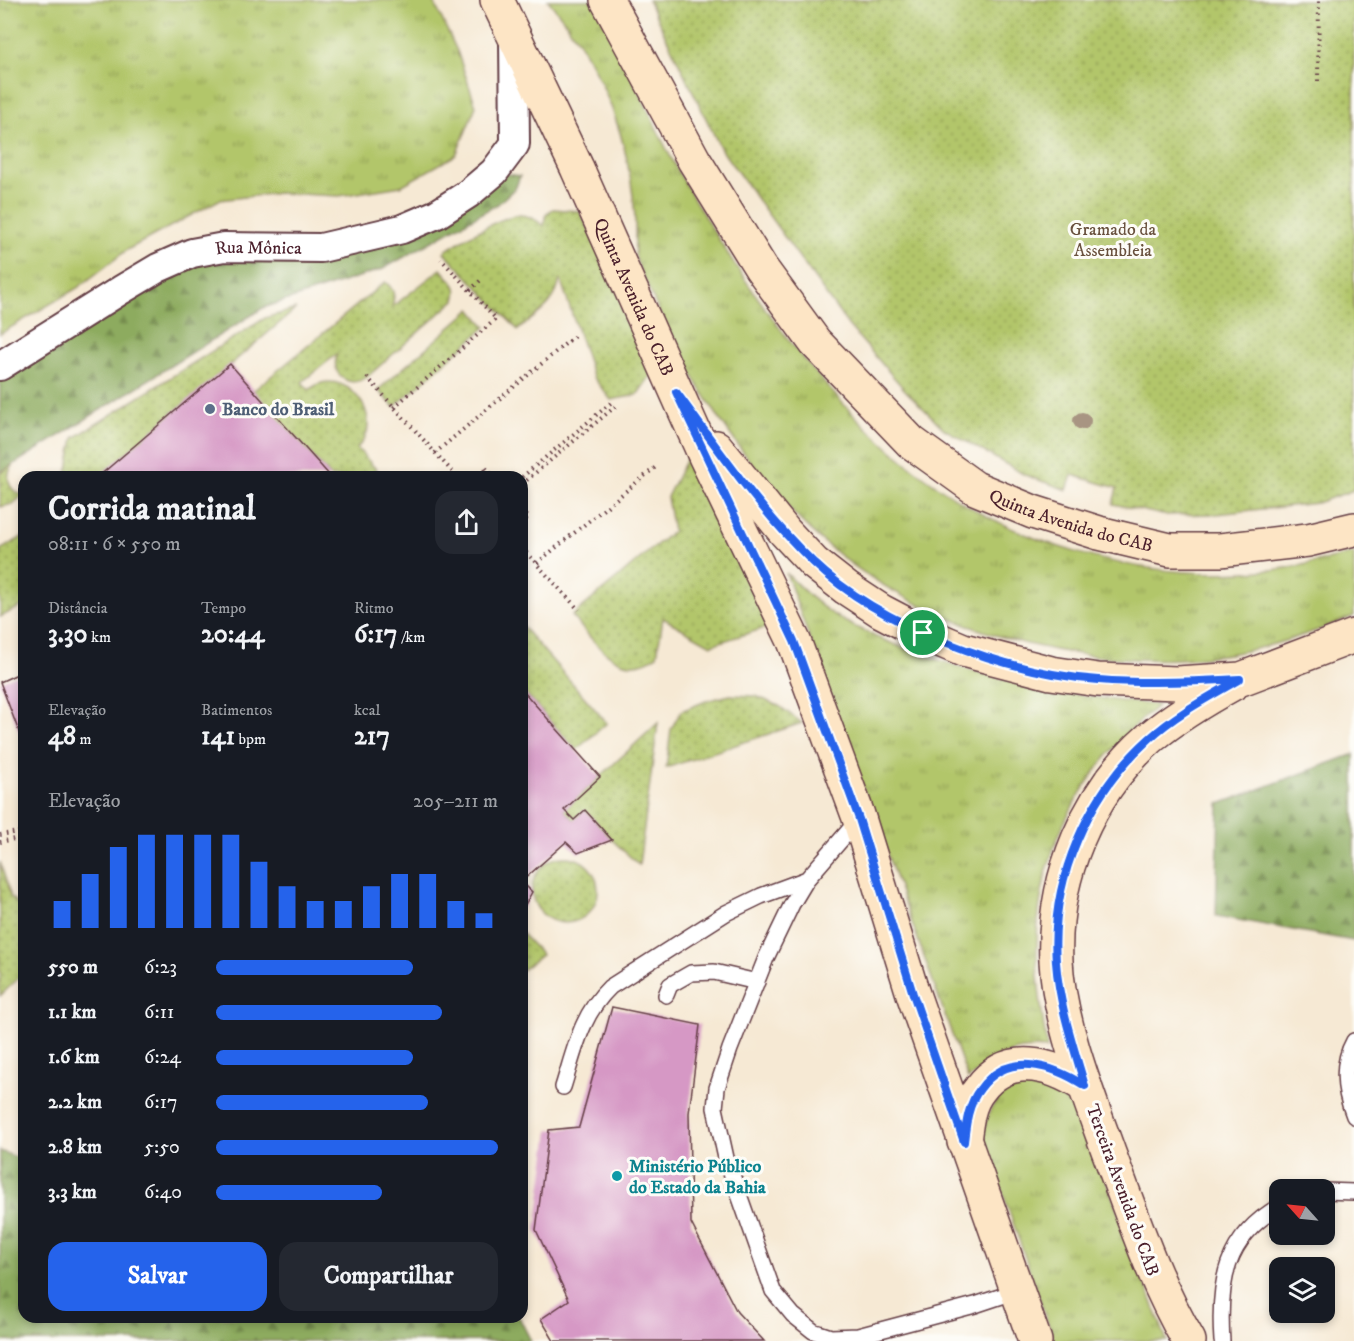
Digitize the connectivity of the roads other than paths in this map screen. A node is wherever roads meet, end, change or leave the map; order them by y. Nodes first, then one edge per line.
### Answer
1 (497, 0) edge
2 (607, 0) edge
3 (514, 34) junction
4 (0, 366) edge
5 (676, 392) junction
6 (1354, 529) edge
7 (1354, 636) edge
8 (1240, 679) junction
9 (859, 819) junction
10 (807, 879) junction
11 (757, 982) junction
12 (666, 995) dead end
13 (1354, 1041) edge
14 (1085, 1086) junction
15 (563, 1087) dead end
16 (1354, 1116) edge
17 (964, 1142) junction
18 (1335, 1191) edge
19 (1354, 1192) edge
20 (1269, 1214) edge
21 (1017, 1291) junction
22 (1035, 1341) edge
23 (1189, 1341) edge
24 (1222, 1341) edge

1 - 3 main road, Quinta Avenida do CAB
2 - 6 main road, Quinta Avenida do CAB
3 - 4 street, Rua Mônica
3 - 5 main road, Quinta Avenida do CAB
5 - 8 main road
5 - 9 main road, Quinta Avenida do CAB
7 - 8 main road
8 - 14 main road, Terceira Avenida do CAB
9 - 10 lane
9 - 17 main road, Quinta Avenida do CAB
10 - 11 lane
10 - 15 lane
11 - 12 lane
11 - 21 lane
13 - 16 lane
14 - 17 main road
14 - 23 main road, Terceira Avenida do CAB
17 - 21 main road, Quinta Avenida do CAB
18 - 19 lane
20 - 24 lane
21 - 22 main road, Quinta Avenida do CAB

